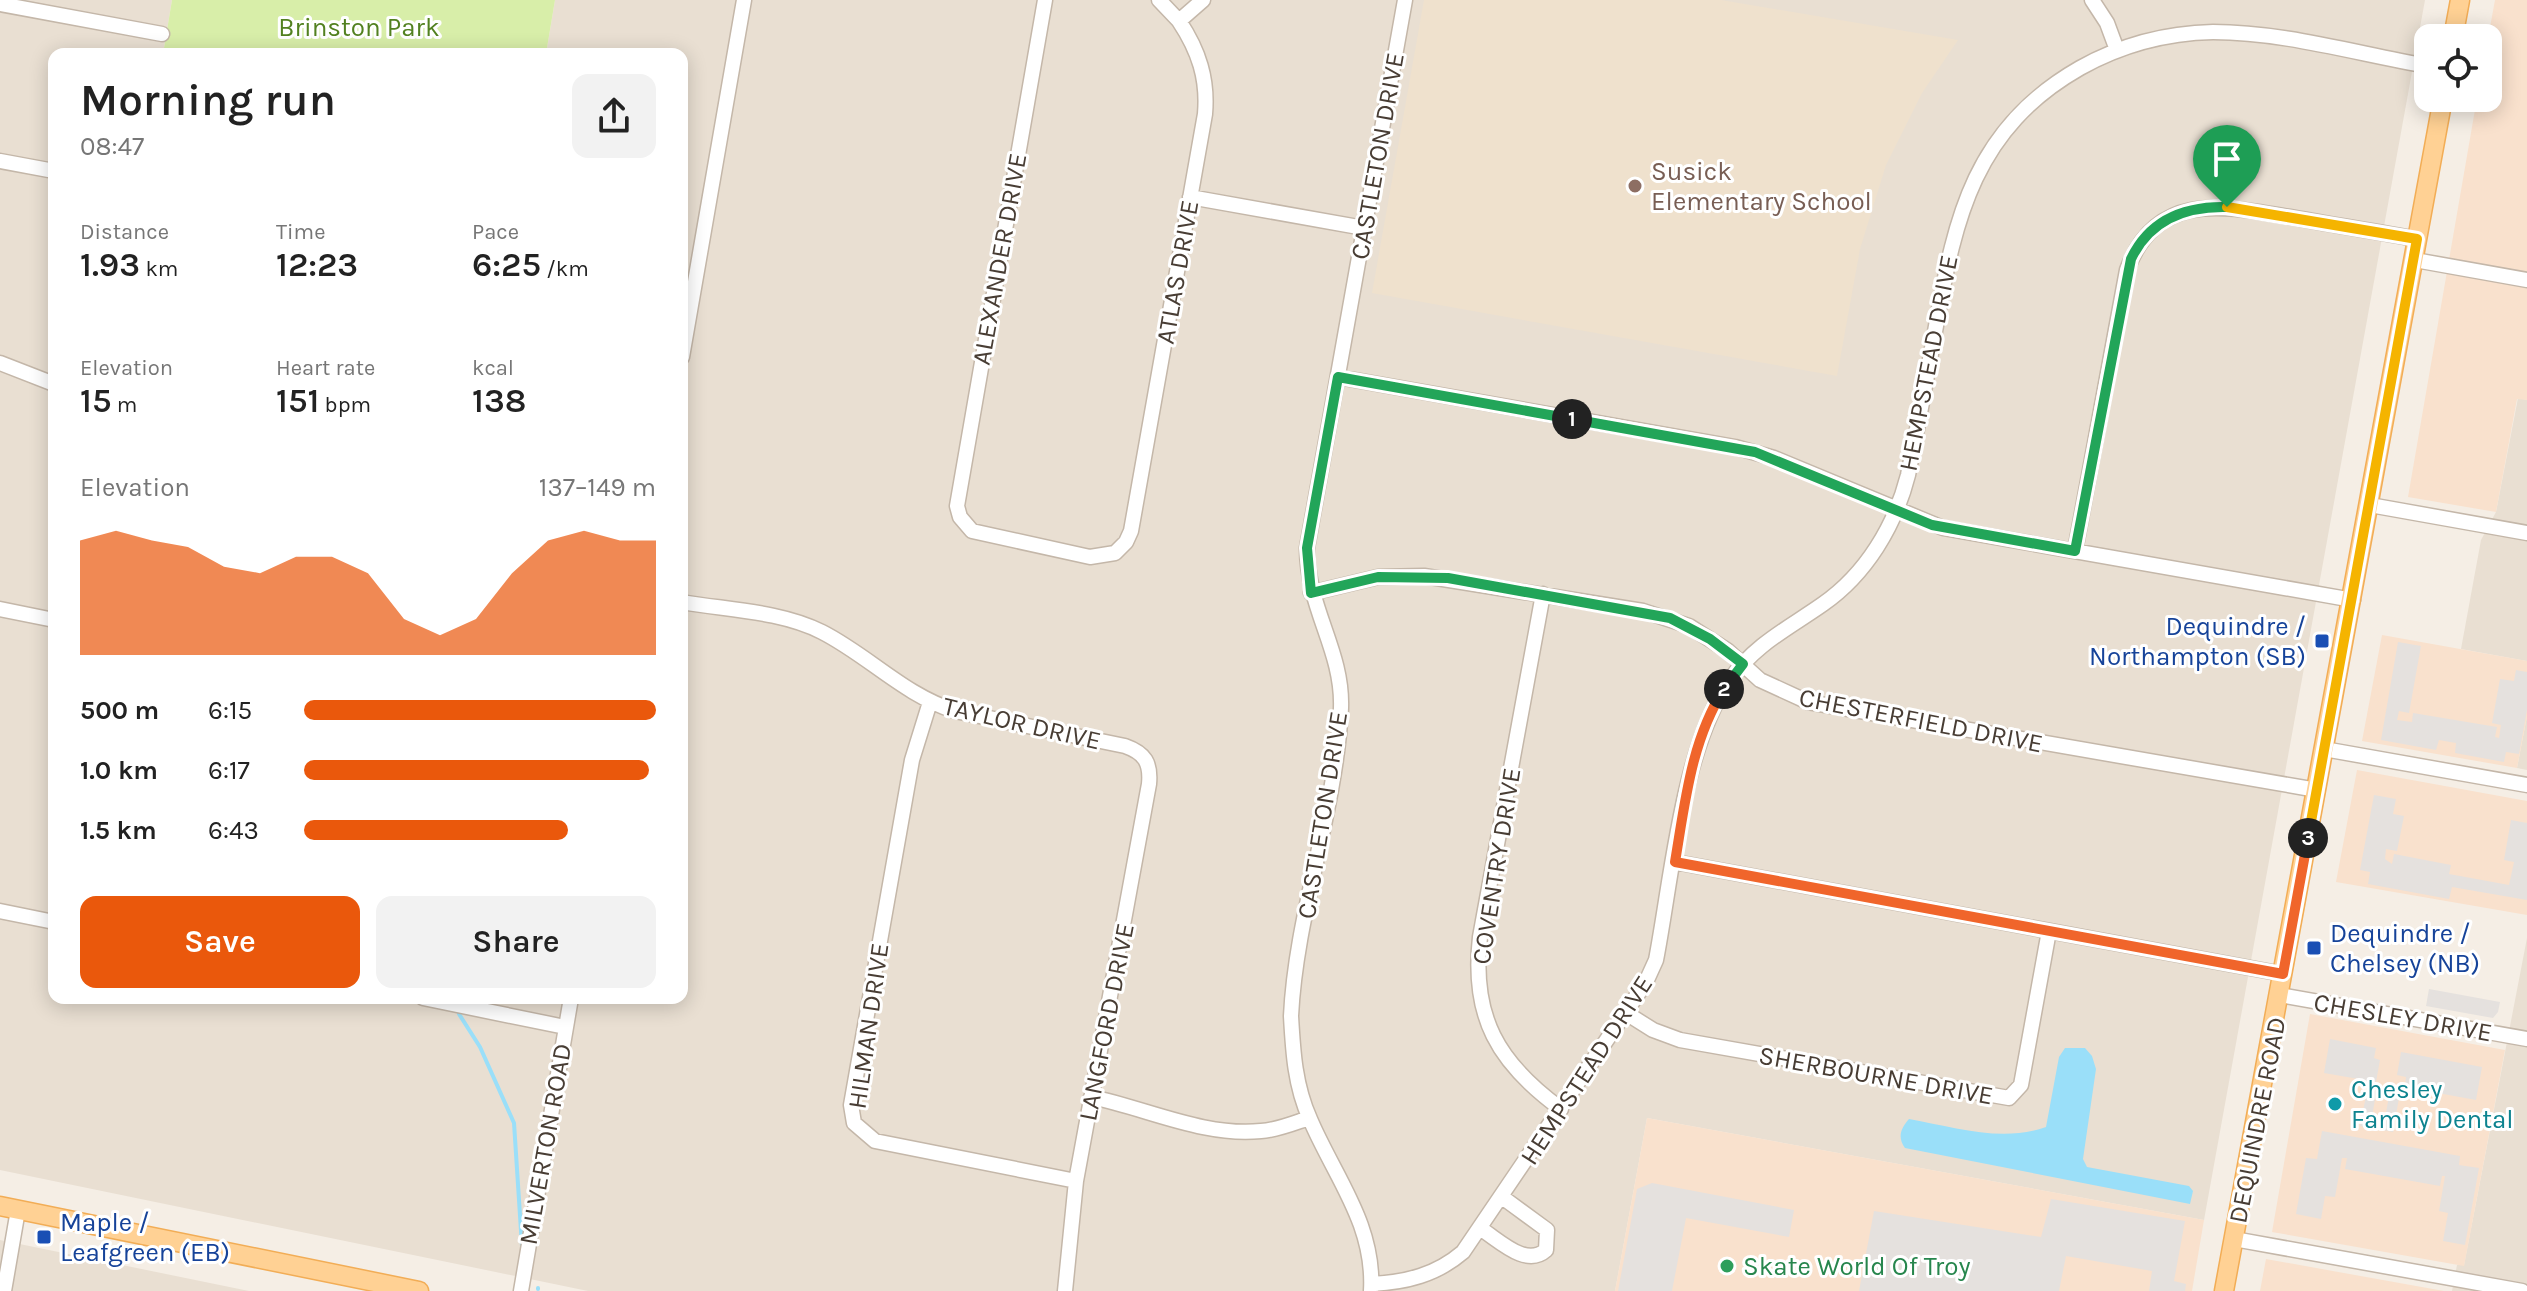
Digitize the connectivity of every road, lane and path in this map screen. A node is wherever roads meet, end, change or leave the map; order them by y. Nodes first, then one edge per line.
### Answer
1 (744, 0) edge
2 (1045, 0) edge
3 (1159, 0) edge
4 (1203, 0) edge
5 (1405, 0) edge
6 (2092, 0) edge
7 (2460, 0) edge
8 (0, 4) edge
9 (1179, 21) junction
10 (2456, 24) edge
11 (162, 34) dead end
12 (2117, 50) junction
13 (2414, 64) edge
14 (2440, 112) edge
15 (0, 161) edge
16 (48, 170) edge
17 (1190, 197) junction
18 (1364, 228) junction
19 (2417, 239) junction
20 (2415, 260) junction
21 (2527, 280) edge
22 (688, 322) edge
23 (0, 363) edge
24 (1338, 377) junction
25 (48, 382) edge
26 (2370, 505) junction
27 (1896, 511) junction
28 (2527, 533) edge
29 (2075, 551) junction
30 (1115, 553) joint
31 (1311, 593) junction
32 (1543, 594) junction
33 (2353, 600) junction
34 (688, 603) edge
35 (0, 609) edge
36 (48, 619) edge
37 (1743, 664) junction
38 (930, 702) junction
39 (2324, 749) junction
40 (1143, 755) joint
41 (2527, 785) edge
42 (2317, 790) junction
43 (1675, 862) junction
44 (0, 911) edge
45 (48, 921) edge
46 (2049, 931) junction
47 (2283, 974) junction
48 (2280, 995) junction
49 (452, 1004) edge
50 (570, 1004) edge
51 (1626, 1013) junction
52 (565, 1027) junction
53 (2527, 1039) edge
54 (1091, 1097) junction
55 (1561, 1109) junction
56 (1309, 1118) junction
57 (1076, 1181) junction
58 (1502, 1197) junction
59 (9, 1208) edge
60 (1481, 1229) junction
61 (2234, 1239) junction
62 (1372, 1288) edge
63 (4, 1291) edge
64 (419, 1291) edge
65 (521, 1291) edge
66 (1065, 1291) edge
67 (2224, 1291) edge
68 (2522, 1291) edge

1 - 22 street
2 - 30 street, ALEXANDER DRIVE
3 - 9 street, ATLAS DRIVE
4 - 9 street
5 - 18 street, CASTLETON DRIVE
6 - 12 street
7 - 10 main road
8 - 11 street
9 - 17 street, ATLAS DRIVE
12 - 13 street, HEMPSTEAD DRIVE
12 - 27 street, HEMPSTEAD DRIVE
14 - 19 main road, DEQUINDRE ROAD
15 - 16 street
17 - 18 street
17 - 30 street, ATLAS DRIVE
18 - 24 street, CASTLETON DRIVE
19 - 20 main road, DEQUINDRE ROAD
19 - 29 street
20 - 21 street
20 - 26 main road, DEQUINDRE ROAD
23 - 25 street
24 - 27 street
24 - 31 street, CASTLETON DRIVE
26 - 28 street
26 - 33 main road, DEQUINDRE ROAD
27 - 29 street
27 - 37 street, HEMPSTEAD DRIVE
29 - 33 street
31 - 32 street, CHESTERFIELD DRIVE
31 - 56 street, CASTLETON DRIVE
32 - 37 street, CHESTERFIELD DRIVE
32 - 55 street, COVENTRY DRIVE
33 - 39 main road, DEQUINDRE ROAD
34 - 38 street, TAYLOR DRIVE
35 - 36 street
37 - 42 street, CHESTERFIELD DRIVE
37 - 43 street, HEMPSTEAD DRIVE
38 - 40 street, TAYLOR DRIVE
38 - 57 street, HILMAN DRIVE
39 - 41 street
39 - 42 main road, DEQUINDRE ROAD
40 - 54 street, LANGFORD DRIVE
42 - 47 main road, DEQUINDRE ROAD
43 - 46 street
43 - 51 street, HEMPSTEAD DRIVE
44 - 45 street
46 - 47 street
46 - 51 street, SHERBOURNE DRIVE
47 - 48 main road, DEQUINDRE ROAD
48 - 53 street, CHESLEY DRIVE
48 - 61 main road, DEQUINDRE ROAD
49 - 52 street
50 - 52 street, MILVERTON ROAD
51 - 55 street, HEMPSTEAD DRIVE
52 - 65 street, MILVERTON ROAD
54 - 56 street
54 - 57 street, LANGFORD DRIVE
55 - 58 street, HEMPSTEAD DRIVE
56 - 62 street, CASTLETON DRIVE
57 - 66 street, LANGFORD DRIVE
58 - 60 street, HEMPSTEAD DRIVE
58 - 60 street
59 - 63 street
59 - 64 main road
60 - 62 street, HEMPSTEAD DRIVE
61 - 67 main road, DEQUINDRE ROAD
61 - 68 street

